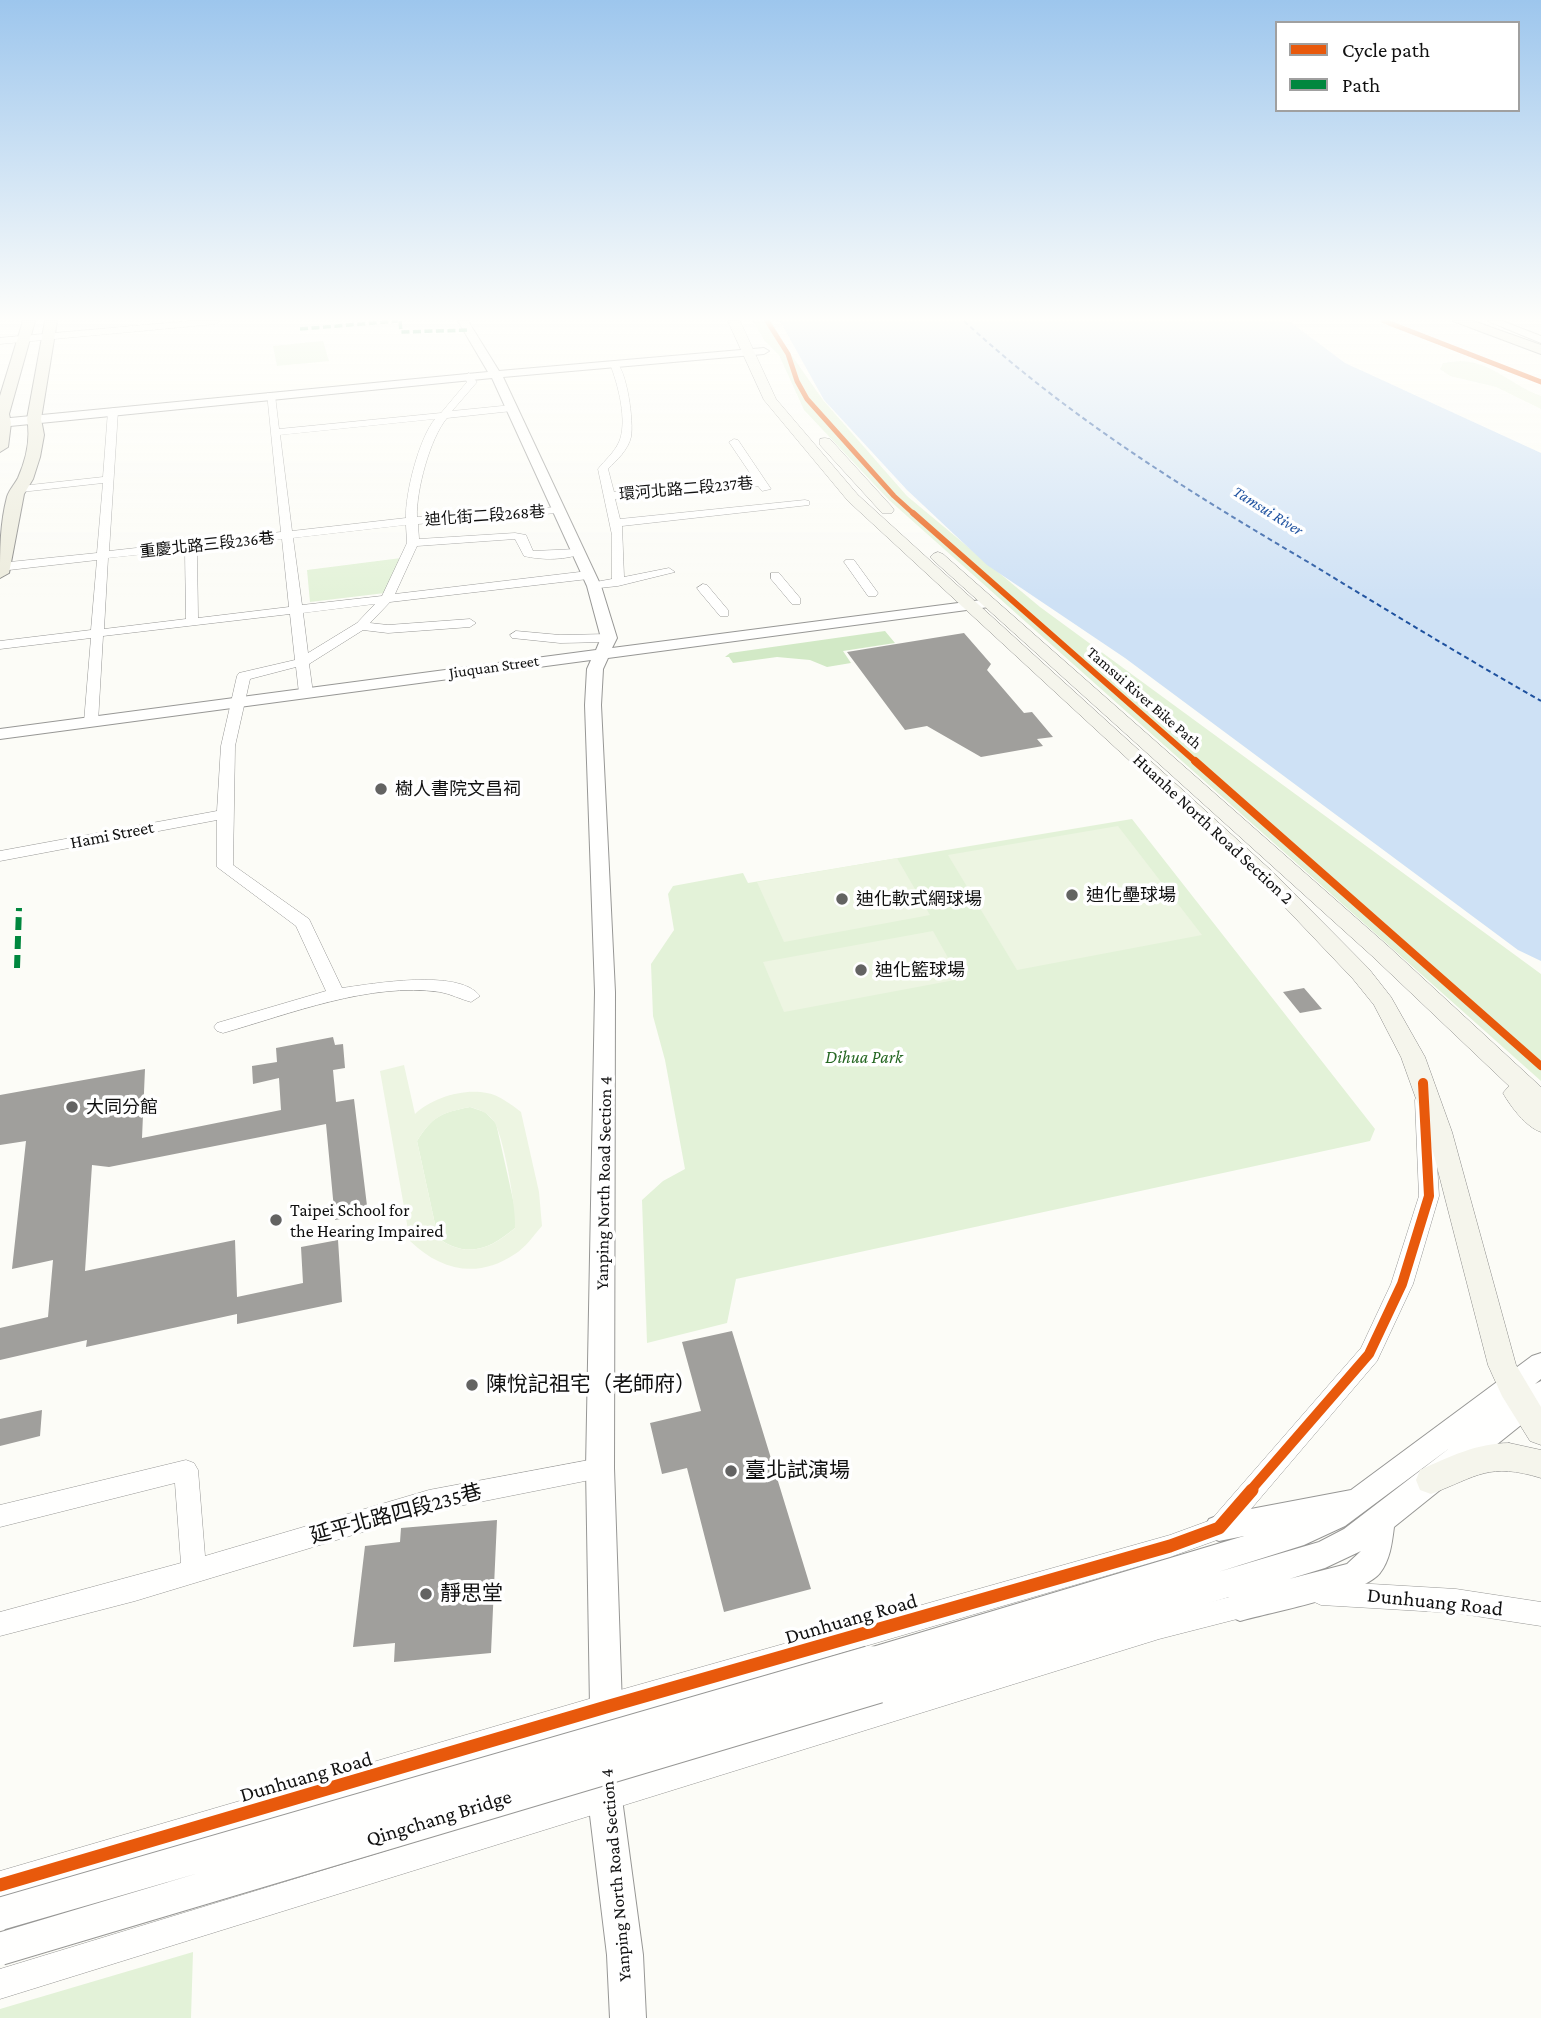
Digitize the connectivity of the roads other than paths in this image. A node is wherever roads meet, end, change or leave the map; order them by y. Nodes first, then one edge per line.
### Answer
1 (35, 415) edge
2 (72, 415) edge
3 (113, 415) edge
4 (272, 415) edge
5 (442, 415) edge
6 (444, 415) edge
7 (515, 415) edge
8 (627, 415) edge
9 (783, 415) edge
10 (801, 415) edge
11 (34, 419) junction
12 (2, 423) edge
13 (274, 433) junction
14 (734, 442) dead end
15 (0, 447) edge
16 (110, 479) junction
17 (21, 489) junction
18 (610, 496) junction
19 (805, 503) dead end
20 (556, 510) junction
21 (414, 521) junction
22 (616, 523) junction
23 (287, 536) junction
24 (413, 543) junction
25 (191, 546) junction
26 (577, 552) junction
27 (104, 556) junction
28 (850, 562) dead end
29 (0, 569) edge
30 (669, 572) dead end
31 (775, 576) dead end
32 (591, 581) junction
33 (618, 582) junction
34 (703, 588) dead end
35 (872, 593) dead end
36 (387, 598) junction
37 (796, 601) dead end
38 (979, 605) junction
39 (296, 608) junction
40 (724, 613) dead end
41 (192, 621) junction
42 (470, 623) dead end
43 (361, 625) junction
44 (97, 633) junction
45 (516, 635) dead end
46 (0, 645) edge
47 (605, 645) junction
48 (303, 662) junction
49 (306, 693) junction
50 (234, 703) junction
51 (91, 722) junction
52 (0, 734) edge
53 (223, 814) junction
54 (0, 856) edge
55 (335, 994) junction
56 (471, 996) dead end
57 (223, 1027) dead end
58 (1466, 1034) junction
59 (1423, 1083) junction
60 (1541, 1101) edge
61 (1541, 1123) edge
62 (1541, 1364) edge
63 (1526, 1395) edge
64 (1541, 1432) edge
65 (1541, 1464) edge
66 (600, 1468) junction
67 (1431, 1480) junction
68 (1370, 1510) junction
69 (0, 1516) edge
70 (1219, 1528) junction
71 (194, 1570) junction
72 (1240, 1606) junction
73 (1541, 1614) edge
74 (0, 1624) edge
75 (874, 1674) junction
76 (606, 1707) junction
77 (606, 1799) junction
78 (0, 1885) edge
79 (0, 1914) edge
80 (0, 1949) edge
81 (0, 1984) edge
82 (628, 2018) edge

1 - 11 main road
2 - 11 street
3 - 16 street
4 - 13 street
5 - 13 street
6 - 21 street
7 - 20 street, Yanping North Road Section 4
8 - 18 street
9 - 38 main road, Huanhe North Road Section 2
10 - 38 main road, Huanhe North Road Section 2
11 - 12 street
11 - 17 main road
12 - 15 main road
13 - 23 street
14 - 18 street, 環河北路二段237巷
16 - 17 street
16 - 27 street
17 - 29 main road
18 - 22 street
19 - 22 street
20 - 21 street, 迪化街二段268巷
20 - 26 street, Yanping North Road Section 4
21 - 23 street, 重慶北路三段236巷
21 - 24 street
22 - 33 street
23 - 25 street, 重慶北路三段236巷
23 - 39 street
24 - 26 street
24 - 36 street
25 - 27 street, 重慶北路三段236巷
25 - 41 street
26 - 32 street, Yanping North Road Section 4
27 - 29 street, 重慶北路三段236巷
27 - 44 street
28 - 35 street
30 - 33 street
31 - 37 street
32 - 33 street
32 - 36 street
32 - 47 street, Yanping North Road Section 4
34 - 40 street
36 - 39 street
36 - 43 street
38 - 47 street, Jiuquan Street
38 - 58 main road, Huanhe North Road Section 2
38 - 59 main road, Huanhe North Road Section 2
39 - 41 street
39 - 48 street
41 - 44 street
42 - 43 street
43 - 48 street
44 - 46 street
44 - 51 street
45 - 47 street
47 - 49 street, Jiuquan Street
47 - 66 street, Yanping North Road Section 4
48 - 49 street
48 - 50 street
49 - 50 street, Jiuquan Street
50 - 51 street, Jiuquan Street
50 - 53 street
51 - 52 street, Jiuquan Street
53 - 54 street, Hami Street
53 - 55 street
55 - 56 street
55 - 57 street
58 - 60 main road, Huanhe North Road Section 2
58 - 61 main road
59 - 63 main road, Huanhe North Road Section 2
59 - 70 street, Dunhuang Road
62 - 63 street
63 - 64 main road, Huanhe North Road Section 2
63 - 67 street
63 - 68 street
65 - 67 main road
66 - 71 street, 延平北路四段235巷
66 - 76 street, Yanping North Road Section 4
67 - 68 street
68 - 70 street
68 - 72 street
68 - 75 street
69 - 71 street
70 - 76 street, Dunhuang Road
71 - 74 street, 延平北路四段235巷
72 - 73 street, Dunhuang Road
72 - 77 street, Dunhuang Road
75 - 79 street, Qingchang Bridge, bridge
75 - 80 street, Qingchang Bridge, bridge
76 - 77 street, Yanping North Road Section 4
76 - 78 street, Dunhuang Road
77 - 81 street, Dunhuang Road
77 - 82 street, Yanping North Road Section 4

